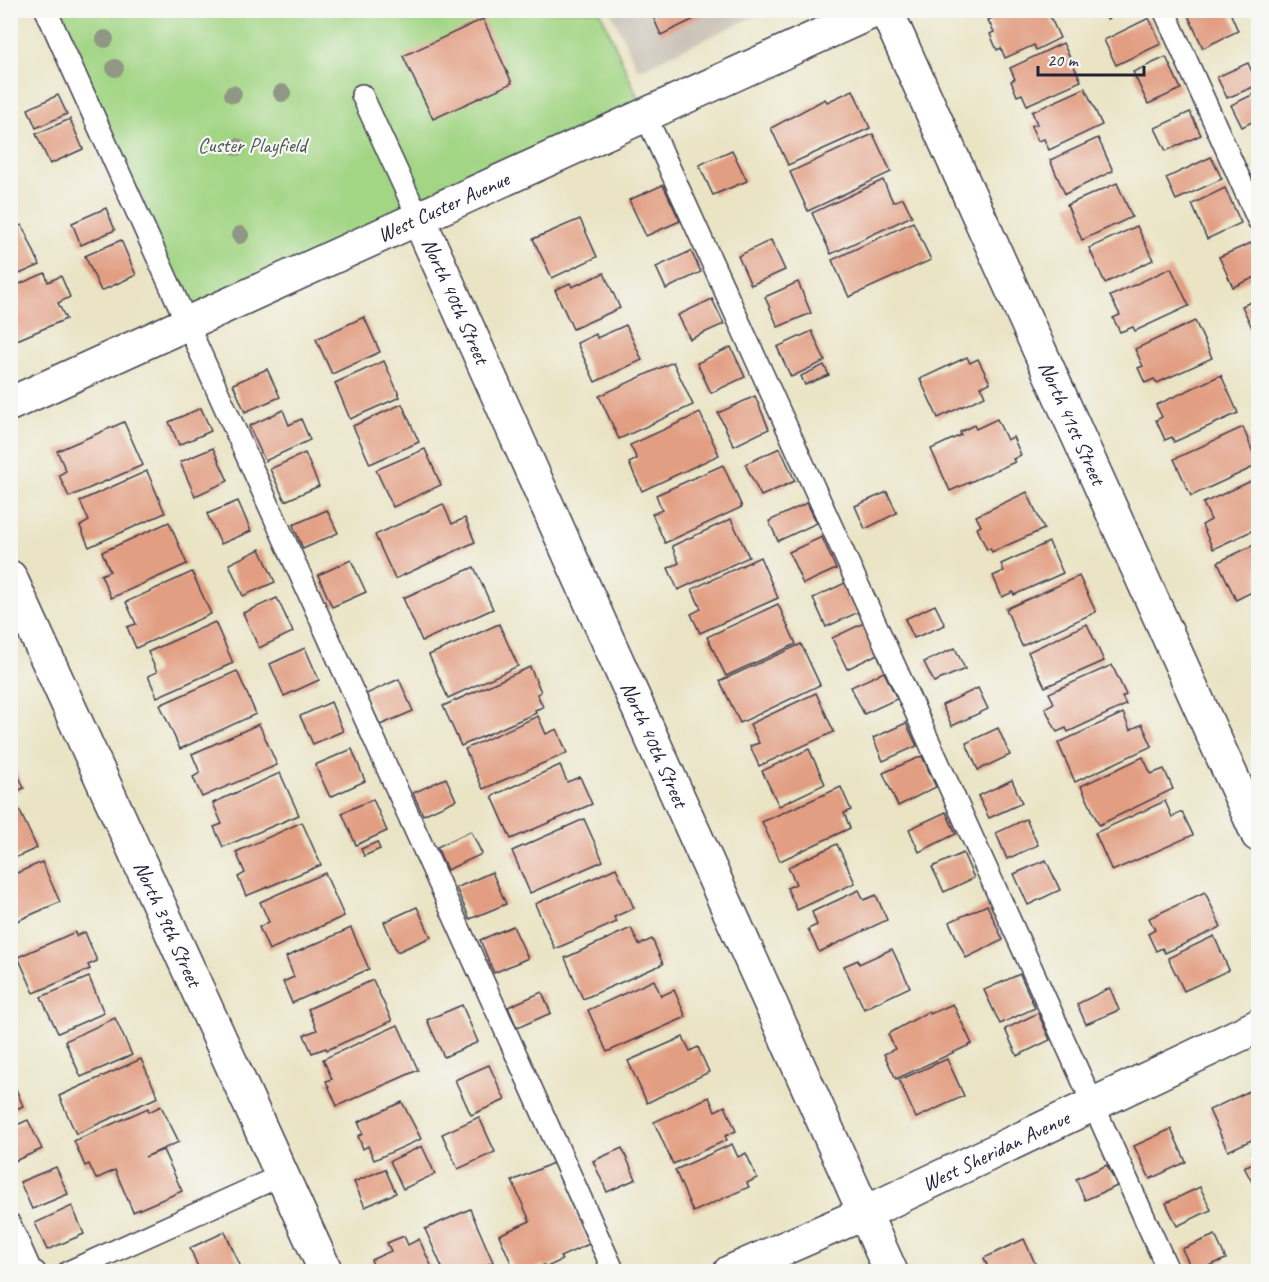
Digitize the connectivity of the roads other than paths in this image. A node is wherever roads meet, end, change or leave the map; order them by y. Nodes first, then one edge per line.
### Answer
1 (46, 10) edge
2 (876, 10) edge
3 (886, 10) edge
4 (1164, 10) edge
5 (362, 95) dead end
6 (645, 114) junction
7 (418, 217) junction
8 (1258, 220) edge
9 (185, 324) junction
10 (10, 404) edge
11 (10, 577) edge
12 (1258, 835) edge
13 (1258, 1026) edge
14 (1093, 1104) junction
15 (282, 1175) junction
16 (865, 1213) junction
17 (10, 1224) edge
18 (35, 1272) edge
19 (68, 1272) edge
20 (326, 1272) edge
21 (614, 1272) edge
22 (730, 1272) edge
23 (891, 1272) edge
24 (1169, 1272) edge

1 - 9 lane
2 - 6 street, West Custer Avenue
3 - 12 street, North 41st Street
4 - 8 lane
5 - 7 lane
6 - 7 street, West Custer Avenue
6 - 14 lane
7 - 9 street, West Custer Avenue
7 - 16 street, North 40th Street
9 - 10 street, West Custer Avenue
9 - 21 lane
11 - 15 street, North 39th Street
13 - 14 street, West Sheridan Avenue
14 - 16 street, West Sheridan Avenue
14 - 24 lane
15 - 19 lane
15 - 20 street, North 39th Street
16 - 22 street, West Sheridan Avenue
16 - 23 street, North 40th Street
17 - 18 lane

